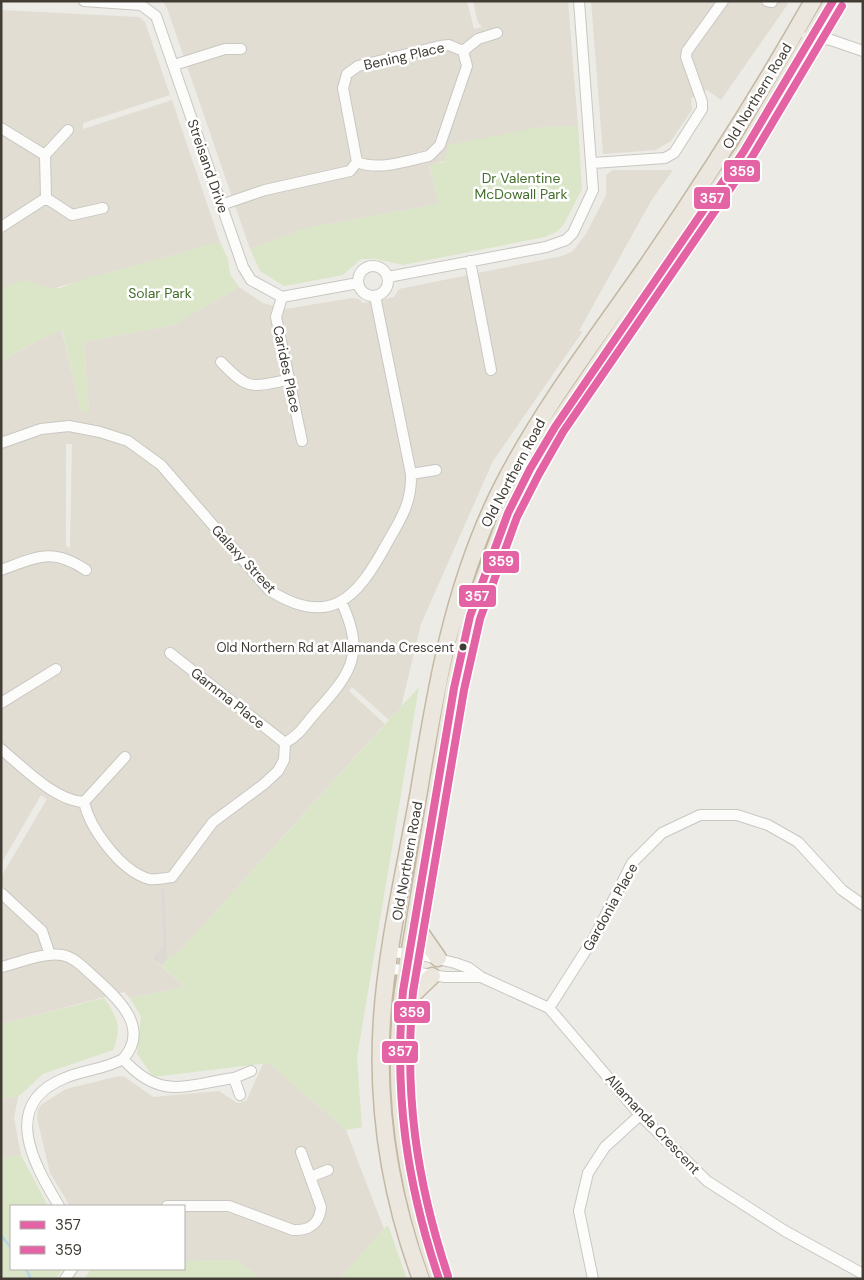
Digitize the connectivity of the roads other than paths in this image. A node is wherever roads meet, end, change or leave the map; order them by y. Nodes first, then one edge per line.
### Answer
1 (84, 1) edge
2 (579, 1) edge
3 (723, 1) edge
4 (813, 1) edge
5 (833, 1) edge
6 (148, 4) edge
7 (497, 33) dead end
8 (794, 34) junction
9 (813, 38) junction
10 (241, 49) dead end
11 (863, 50) edge
12 (464, 51) junction
13 (174, 65) junction
14 (1, 128) edge
15 (68, 130) dead end
16 (45, 155) junction
17 (357, 162) junction
18 (592, 163) junction
19 (46, 198) junction
20 (221, 205) junction
21 (103, 208) dead end
22 (1, 227) edge
23 (470, 261) junction
24 (388, 277) junction
25 (358, 283) junction
26 (375, 296) junction
27 (282, 297) junction
28 (221, 362) dead end
29 (491, 370) dead end
30 (288, 380) junction
31 (302, 441) dead end
32 (1, 443) edge
33 (436, 470) dead end
34 (411, 474) junction
35 (1, 570) edge
36 (86, 570) dead end
37 (341, 601) junction
38 (170, 653) dead end
39 (56, 669) dead end
40 (1, 703) edge
41 (285, 743) junction
42 (1, 749) edge
43 (125, 757) dead end
44 (84, 802) junction
45 (1, 893) edge
46 (863, 905) edge
47 (414, 925) junction
48 (50, 954) junction
49 (409, 954) junction
50 (438, 958) junction
51 (389, 960) junction
52 (1, 967) edge
53 (406, 972) junction
54 (432, 976) junction
55 (481, 977) junction
56 (401, 1006) junction
57 (549, 1008) junction
58 (123, 1059) junction
59 (251, 1071) dead end
60 (234, 1078) junction
61 (240, 1095) dead end
62 (640, 1115) junction
63 (301, 1152) dead end
64 (328, 1170) dead end
65 (310, 1177) junction
66 (58, 1205) edge
67 (185, 1206) edge
68 (863, 1274) edge
69 (421, 1279) edge
70 (439, 1279) edge
71 (592, 1279) edge

1 - 6 street, Streisand Drive
2 - 18 street
3 - 18 street
4 - 8 highway, Old Northern Road
5 - 9 highway, Old Northern Road
6 - 13 street, Streisand Drive
7 - 12 street, Bening Place
8 - 9 street
8 - 51 highway, Old Northern Road
9 - 11 street
9 - 47 highway, Old Northern Road
10 - 13 street
12 - 17 street, Bening Place
12 - 17 street, Bening Place
13 - 20 street, Streisand Drive
14 - 16 street
15 - 16 street
16 - 19 street
17 - 20 street
18 - 23 street
19 - 21 street
19 - 22 street
20 - 27 street, Streisand Drive
23 - 24 street
23 - 29 street
24 - 25 street
24 - 26 street
25 - 26 street
25 - 27 street
26 - 34 street, Galaxy Street
27 - 30 street, Carides Place
28 - 30 street
30 - 31 street, Carides Place
32 - 37 street, Galaxy Street
33 - 34 street
34 - 37 street, Galaxy Street
35 - 36 street
37 - 41 street
38 - 41 street, Gamma Place
39 - 40 street
41 - 44 street
42 - 44 street
43 - 44 street
45 - 48 street
46 - 57 street, Gardonia Place
47 - 49 highway, Old Northern Road
47 - 50 highway
48 - 52 street
48 - 58 street
49 - 50 street, Allamanda Crescent
49 - 51 street, Allamanda Crescent
49 - 53 highway, Old Northern Road
50 - 55 street, Allamanda Crescent
51 - 53 street, Allamanda Crescent
51 - 69 highway, Old Northern Road
53 - 54 street, Allamanda Crescent
53 - 56 highway, Old Northern Road
54 - 55 street, Allamanda Crescent
54 - 56 highway
55 - 57 street, Allamanda Crescent
56 - 70 highway, Old Northern Road
57 - 62 street, Allamanda Crescent
58 - 60 street
58 - 66 street
59 - 60 street
60 - 61 street
62 - 68 street, Allamanda Crescent
62 - 71 street
63 - 65 street
64 - 65 street
65 - 67 street

